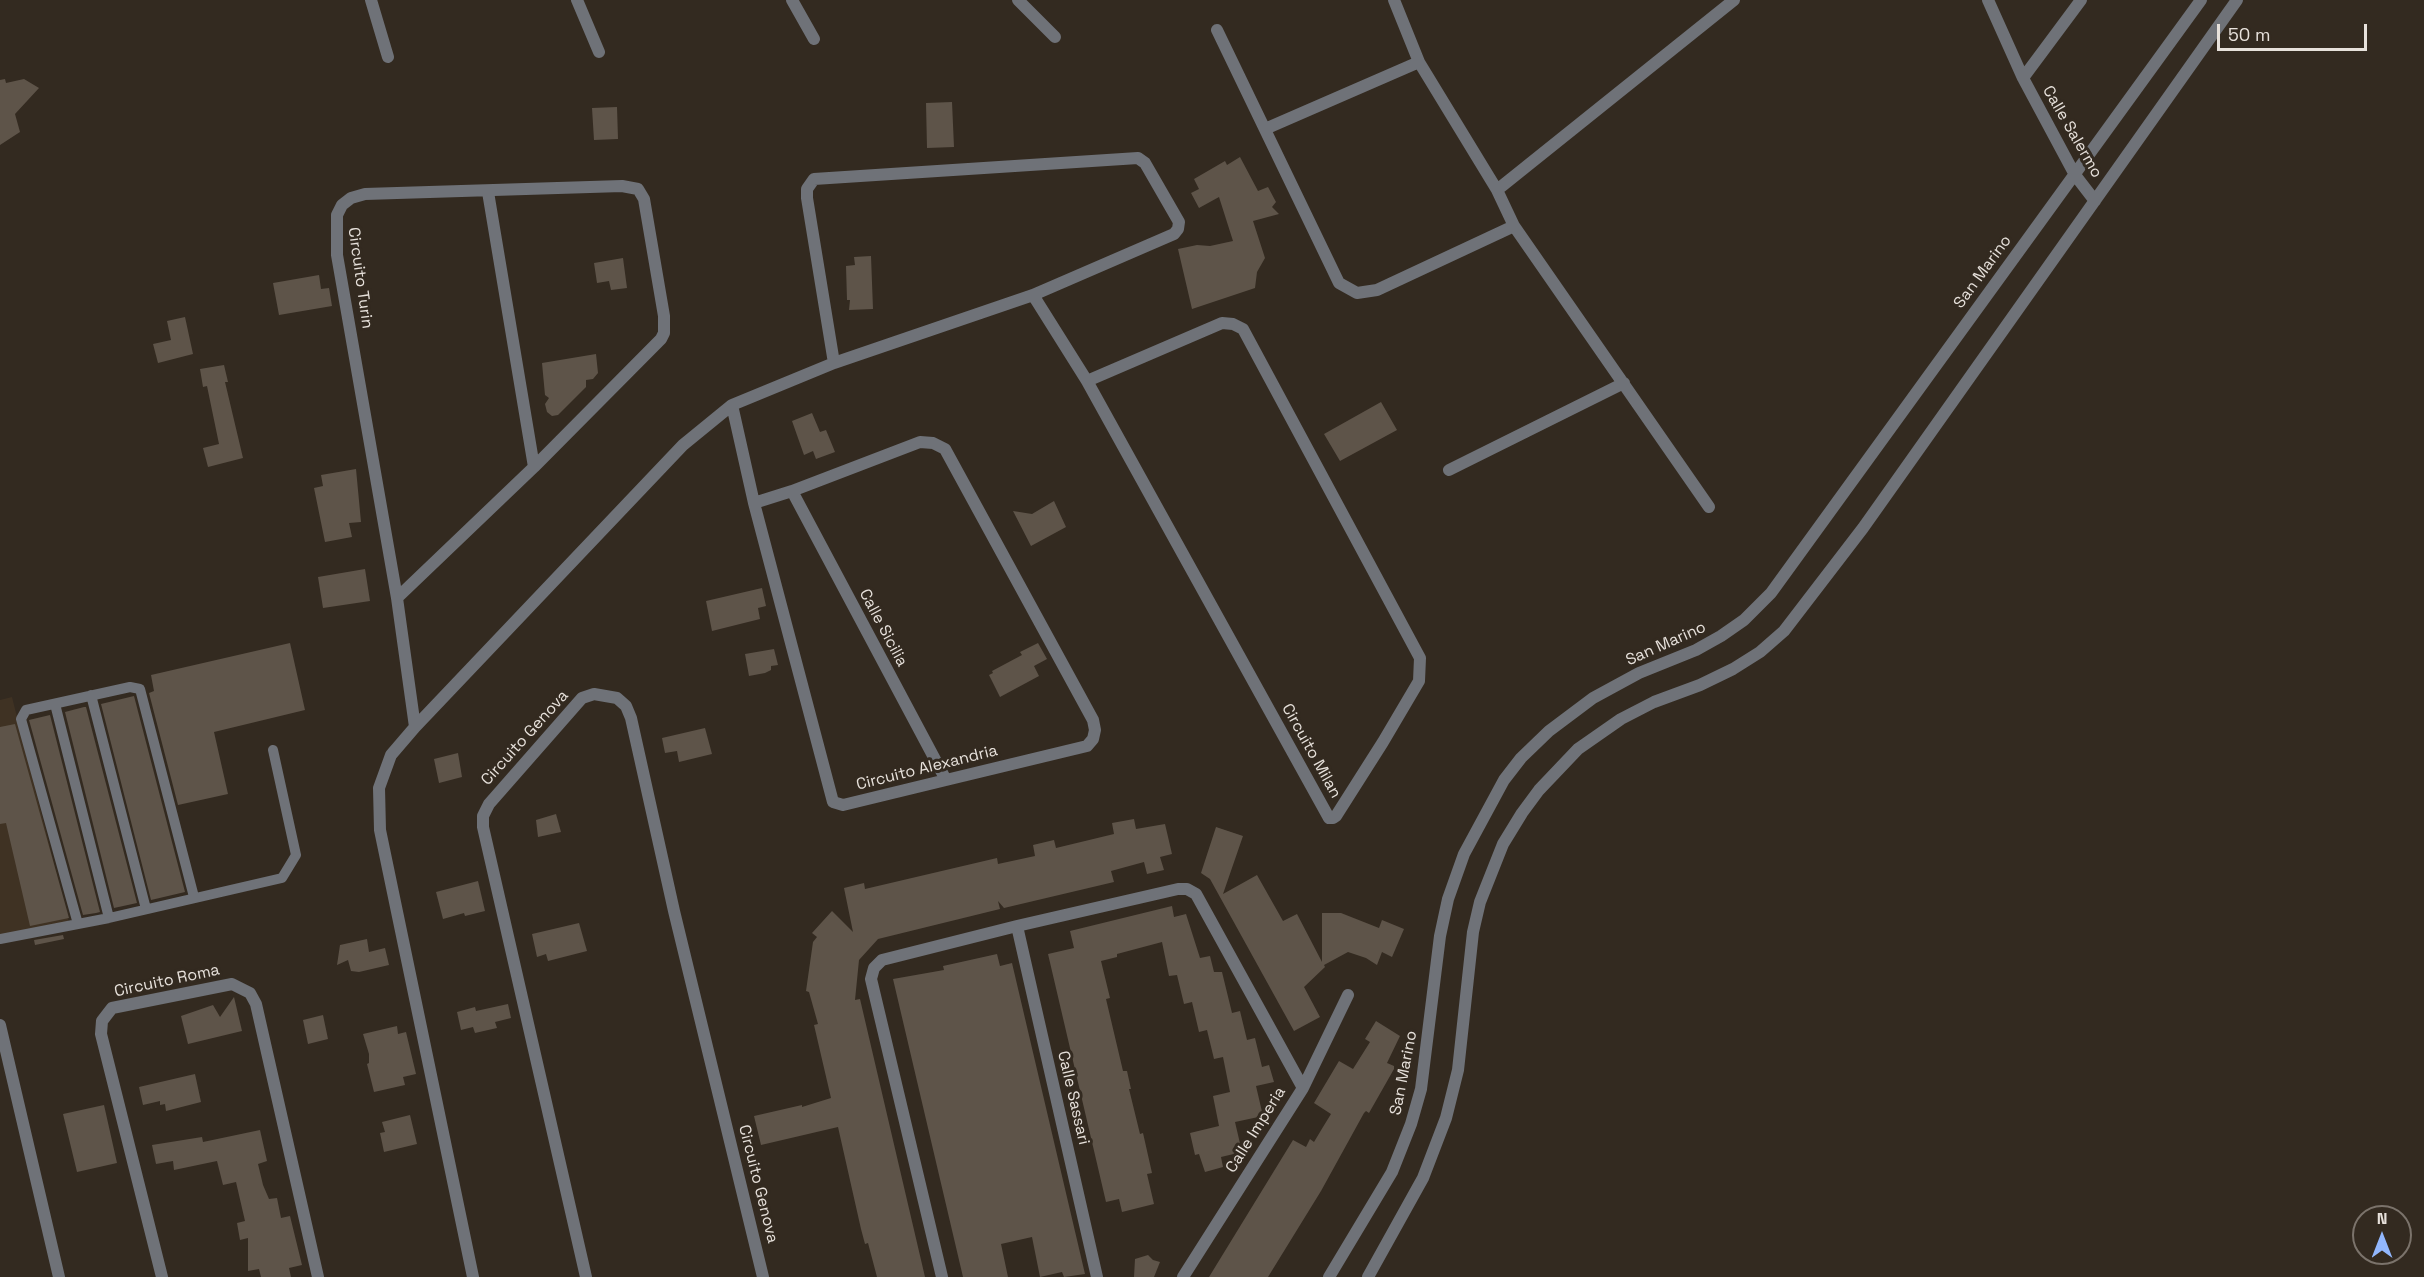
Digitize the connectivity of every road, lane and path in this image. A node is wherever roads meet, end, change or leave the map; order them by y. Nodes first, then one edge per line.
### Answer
1 (371, 0) edge
2 (577, 0) edge
3 (792, 0) edge
4 (1018, 0) edge
5 (1394, 0) edge
6 (1734, 0) edge
7 (1988, 0) edge
8 (2081, 0) edge
9 (2201, 0) edge
10 (2237, 0) edge
11 (1217, 30) dead end
12 (1055, 37) dead end
13 (814, 39) dead end
14 (599, 52) dead end
15 (388, 57) dead end
16 (1419, 62) junction
17 (2023, 78) junction
18 (1265, 129) junction
19 (2075, 175) junction
20 (1497, 190) junction
21 (488, 192) junction
22 (2095, 201) junction
23 (1514, 226) junction
24 (1033, 295) junction
25 (834, 363) junction
26 (1087, 381) junction
27 (1624, 383) junction
28 (732, 405) junction
29 (534, 467) junction
30 (1449, 470) dead end
31 (792, 491) junction
32 (754, 503) junction
33 (1709, 507) dead end
34 (397, 598) junction
35 (91, 695) junction
36 (55, 704) junction
37 (415, 727) junction
38 (273, 750) dead end
39 (946, 780) junction
40 (195, 897) junction
41 (146, 909) junction
42 (109, 918) junction
43 (78, 924) junction
44 (1017, 926) junction
45 (0, 939) edge
46 (1348, 995) dead end
47 (0, 1025) edge
48 (1303, 1088) junction
49 (59, 1277) edge
50 (162, 1277) edge
51 (318, 1277) edge
52 (473, 1277) edge
53 (586, 1277) edge
54 (764, 1277) edge
55 (942, 1277) edge
56 (1097, 1277) edge
57 (1183, 1277) edge
58 (1329, 1277) edge
59 (1368, 1277) edge

1 - 15 street
2 - 14 street
3 - 13 street
4 - 12 street
5 - 16 street
6 - 20 street
7 - 17 street, Calle Salermo
8 - 17 street, Calle Salermo
9 - 19 street, San Marino
10 - 22 street
11 - 18 street
16 - 18 street
16 - 20 street
17 - 19 street, Calle Salermo
18 - 23 street
19 - 22 street, Calle Salermo
19 - 58 street, San Marino
20 - 23 street
21 - 29 street
21 - 29 street, Circuito Turin
21 - 34 street, Circuito Turin
22 - 59 street
23 - 27 street
24 - 25 street
24 - 25 street
24 - 26 street, Circuito Milan
25 - 28 street
26 - 26 street, Circuito Milan
27 - 30 street
27 - 33 street
28 - 32 street, Circuito Alexandria
28 - 37 street
29 - 34 street
31 - 32 street
31 - 39 street, Calle Sicilia
31 - 39 street, Circuito Alexandria
32 - 39 street, Circuito Alexandria
34 - 37 street, Circuito Turin
35 - 36 lane
35 - 40 lane
35 - 41 lane
36 - 42 lane
36 - 43 lane
37 - 52 street
38 - 40 lane
40 - 41 lane
41 - 42 lane
42 - 43 lane
43 - 45 lane
44 - 48 street
44 - 55 street
44 - 56 street, Calle Sassari
46 - 48 street, Calle Imperia
47 - 49 street
48 - 57 street, Calle Imperia
50 - 51 street, Circuito Roma
53 - 54 street, Circuito Genova

